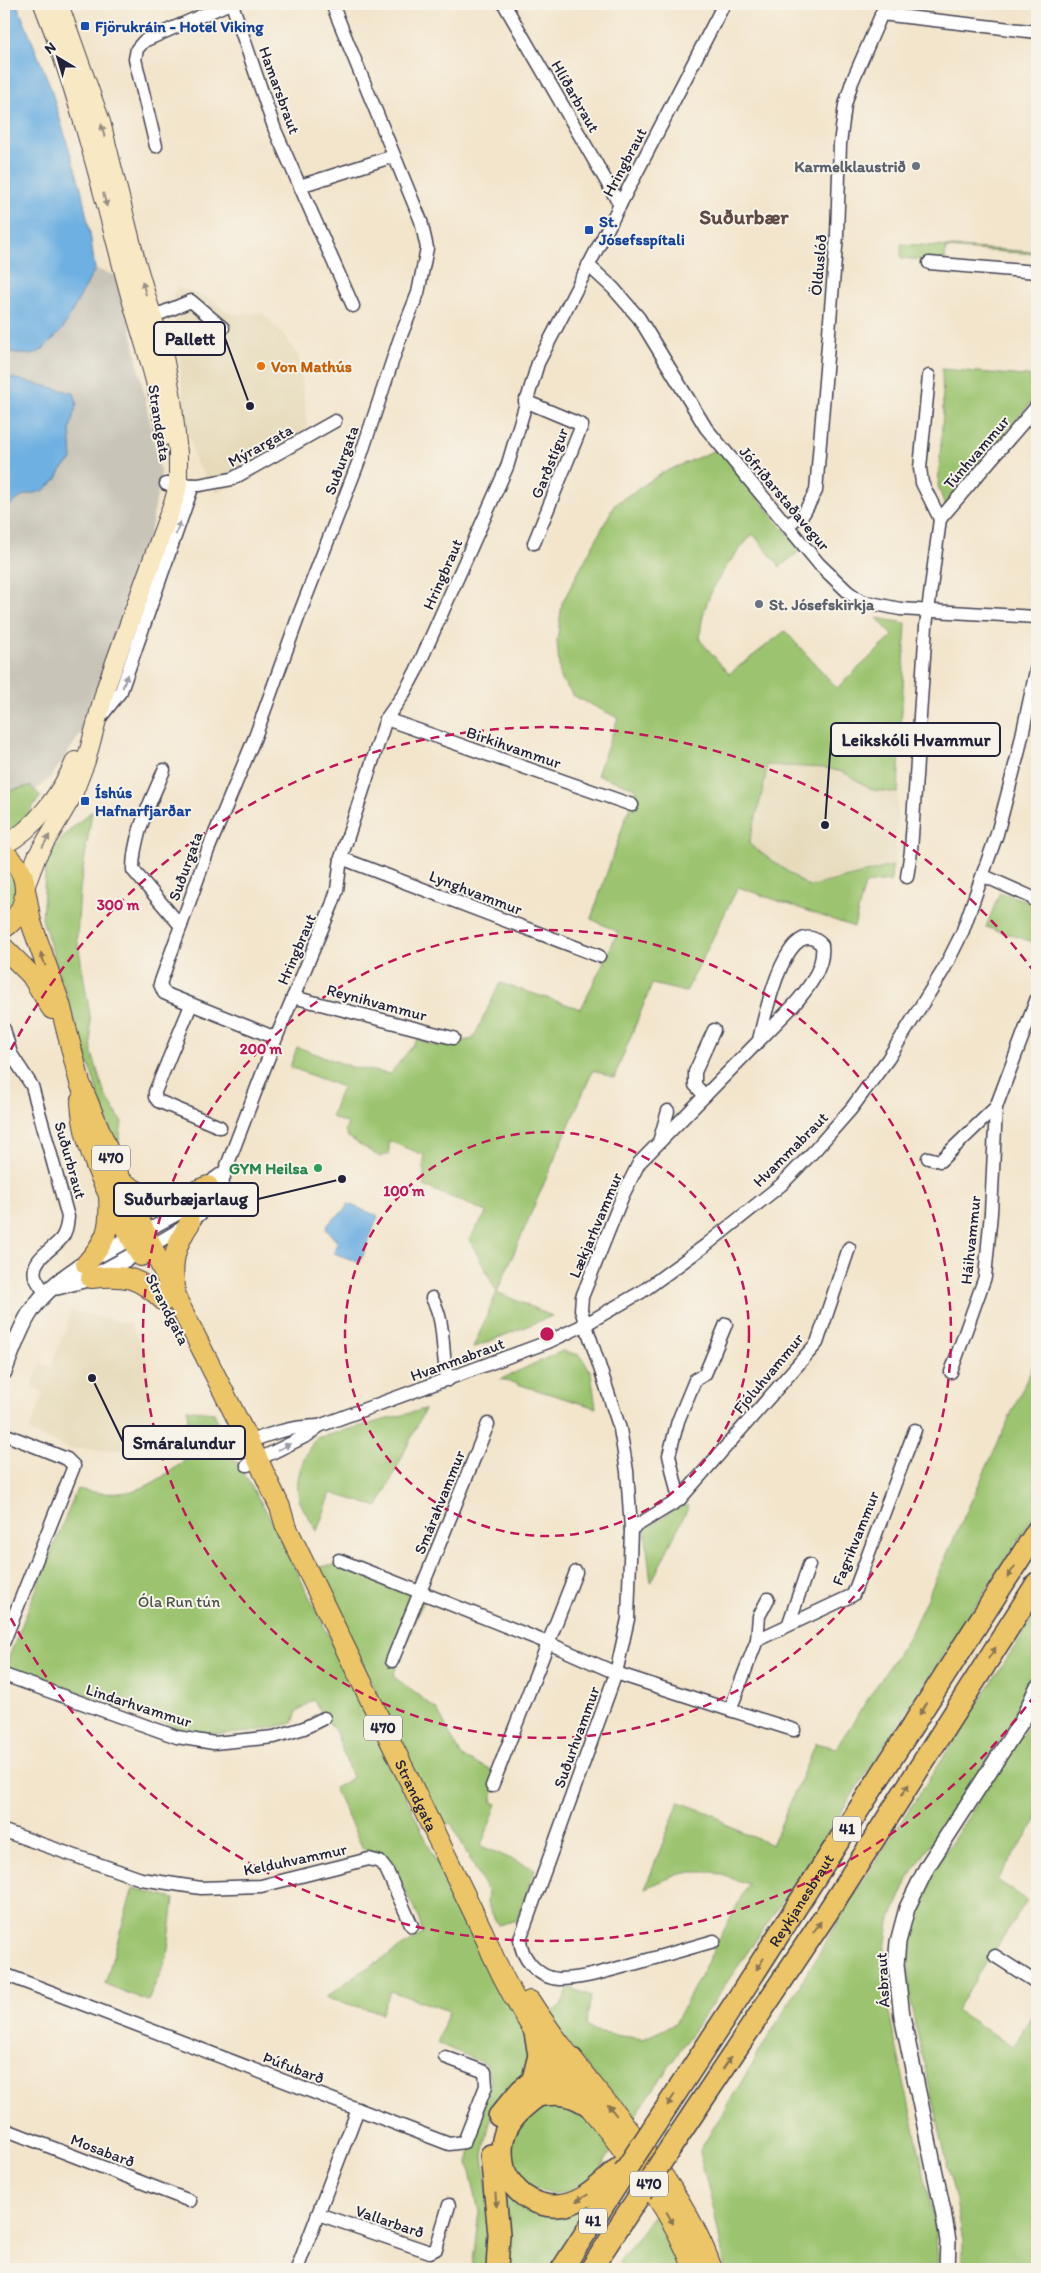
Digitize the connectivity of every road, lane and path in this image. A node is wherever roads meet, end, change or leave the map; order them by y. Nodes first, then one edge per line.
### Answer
1 (43, 4) edge
2 (59, 4) edge
3 (228, 4) edge
4 (232, 4) edge
5 (332, 4) edge
6 (504, 4) edge
7 (724, 4) edge
8 (884, 9) edge
9 (1037, 32) edge
10 (156, 146) dead end
11 (394, 156) junction
12 (300, 186) junction
13 (620, 205) junction
14 (929, 263) dead end
15 (588, 265) junction
16 (1037, 272) edge
17 (353, 306) dead end
18 (152, 316) junction
19 (223, 328) dead end
20 (929, 376) dead end
21 (525, 401) junction
22 (1037, 406) edge
23 (335, 421) dead end
24 (179, 484) junction
25 (940, 519) junction
26 (788, 525) junction
27 (534, 543) dead end
28 (928, 610) junction
29 (1037, 617) edge
30 (1037, 666) edge
31 (386, 720) junction
32 (164, 770) dead end
33 (632, 805) dead end
34 (4, 845) edge
35 (4, 854) edge
36 (341, 858) junction
37 (984, 876) junction
38 (908, 877) dead end
39 (26, 890) junction
40 (1037, 902) edge
41 (181, 926) junction
42 (4, 928) edge
43 (4, 948) edge
44 (599, 956) dead end
45 (293, 997) junction
46 (1037, 998) edge
47 (191, 1005) junction
48 (4, 1029) edge
49 (714, 1030) dead end
50 (276, 1038) junction
51 (453, 1038) dead end
52 (68, 1039) junction
53 (759, 1040) junction
54 (704, 1096) junction
55 (996, 1107) junction
56 (668, 1111) dead end
57 (220, 1126) dead end
58 (657, 1146) junction
59 (928, 1158) dead end
60 (225, 1171) junction
61 (114, 1184) junction
62 (208, 1186) junction
63 (190, 1223) junction
64 (141, 1242) junction
65 (850, 1248) dead end
66 (89, 1271) junction
67 (48, 1291) junction
68 (432, 1298) dead end
69 (171, 1302) junction
70 (586, 1324) junction
71 (726, 1324) dead end
72 (4, 1372) edge
73 (951, 1372) dead end
74 (448, 1380) junction
75 (488, 1424) dead end
76 (319, 1426) junction
77 (915, 1430) dead end
78 (4, 1434) edge
79 (248, 1454) junction
80 (679, 1500) junction
81 (632, 1529) junction
82 (1037, 1531) edge
83 (339, 1560) dead end
84 (809, 1565) dead end
85 (576, 1572) dead end
86 (1037, 1583) edge
87 (420, 1592) junction
88 (768, 1599) dead end
89 (789, 1624) junction
90 (757, 1640) junction
91 (4, 1641) edge
92 (548, 1643) junction
93 (392, 1661) dead end
94 (616, 1673) junction
95 (4, 1675) edge
96 (1037, 1688) edge
97 (1037, 1705) edge
98 (730, 1710) junction
99 (324, 1718) dead end
100 (1023, 1719) junction
101 (794, 1730) dead end
102 (492, 1786) dead end
103 (4, 1831) edge
104 (412, 1926) dead end
105 (483, 1932) junction
106 (714, 1941) dead end
107 (995, 1956) dead end
108 (4, 1974) edge
109 (1037, 1983) edge
110 (535, 2032) junction
111 (445, 2057) dead end
112 (564, 2065) junction
113 (535, 2088) junction
114 (591, 2107) junction
115 (358, 2109) junction
116 (4, 2129) edge
117 (622, 2170) junction
118 (190, 2201) dead end
119 (449, 2205) dead end
120 (318, 2214) junction
121 (297, 2269) edge
122 (497, 2269) edge
123 (562, 2269) edge
124 (591, 2269) edge
125 (694, 2269) edge
126 (712, 2269) edge
127 (947, 2269) edge

1 -> 24 main road, Strandgata
18 -> 2 main road, Strandgata
3 - 10 street
4 - 12 street, Hamarsbraut
5 - 11 street, Suðurgata
6 - 13 street, Hlíðarbraut
7 - 13 street, Hringbraut
8 - 9 street
8 - 26 street, Ölduslóð
11 - 12 street
11 - 41 street, Suðurgata
12 - 17 street, Hamarsbraut
13 - 15 street, Hringbraut
14 - 16 street
15 - 21 street, Hringbraut
15 - 26 street, Jófríðarstaðavegur
18 - 19 street
18 - 24 main road, Strandgata
20 - 25 street, Túnhvammur
21 - 27 street, Garðstígur
21 - 31 street, Hringbraut
22 - 25 street, Túnhvammur
23 - 24 street, Mýrargata
24 - 34 main road, Strandgata
39 -> 24 main road, Strandgata
25 - 28 street
26 - 28 street, Jófríðarstaðavegur
28 - 29 street, Jófríðarstaðavegur
28 - 38 street
30 - 37 street, Hvammabraut
31 - 33 street, Birkihvammur
31 - 36 street, Hringbraut
32 - 41 street, Suðurgata
35 - 39 main road, 470
36 - 44 street, Lynghvammur
36 - 45 street, Hringbraut
37 - 40 street
37 - 70 street, Hvammabraut
39 - 42 main road
52 -> 39 main road, Strandgata / 470
41 - 47 street, Suðurgata
43 - 52 main road, Strandgata / 470
45 - 50 street, Hringbraut
45 - 51 street, Reynihvammur
46 - 55 street, Háihvammur
47 - 50 street, Suðurgata
47 - 57 street
48 - 67 street, Suðurbraut
49 - 54 street
50 - 60 street, Hringbraut
52 - 61 main road, Strandgata / 470
53 - 53 street, Lækjarhvammur
53 - 54 street, Lækjarhvammur
54 - 58 street, Lækjarhvammur
55 - 59 street, Háihvammur
55 - 73 street, Háihvammur
56 - 58 street, Lækjarhvammur
58 - 70 street, Lækjarhvammur
60 - 62 street, Hringbraut
60 - 63 street, Hringbraut
61 - 62 main road
61 - 64 main road, Strandgata / 470
61 - 66 main road
62 - 64 street, Hringbraut
63 - 64 street, Hringbraut
63 - 69 main road
64 - 66 street
64 - 69 main road, Strandgata / 470
65 - 80 street, Fjóluhvammur
66 - 67 street
66 - 69 main road
67 - 72 street
68 - 74 street
69 - 79 main road, Strandgata / 470
70 - 74 street, Hvammabraut
70 - 81 street, Suðurhvammur
71 - 80 street
74 - 76 street, Hvammabraut
75 - 87 street, Smárahvammur
79 -> 76 street, Hvammabraut
76 - 79 street, Hvammabraut
77 - 89 street, Fagrihvammur
78 - 91 street
79 - 105 main road, Strandgata / 470
80 - 81 street, Fjóluhvammur
81 - 94 street, Suðurhvammur
82 -> 117 highway, Reykjanesbraut / 41, bridge
83 - 87 street
84 - 89 street, Fagrihvammur
85 - 92 street
124 -> 86 highway, Reykjanesbraut / 41, bridge
87 - 92 street
87 - 93 street, Smárahvammur
88 - 90 street
89 - 90 street, Fagrihvammur
90 - 98 street
92 - 94 street
92 - 102 street
94 - 98 street
94 - 106 street, Suðurhvammur
95 - 99 street, Lindarhvammur
96 - 100 street, Ásbraut
97 - 100 street, Ásbraut
98 - 101 street
100 - 127 street, Ásbraut
103 - 104 street, Kelduhvammur
105 - 110 main road, Strandgata / 470
105 - 112 main road, Strandgata / 470
107 - 109 street
108 - 115 street, Þúfubarð
110 - 112 main road, Strandgata / 470
110 - 113 highway
111 - 115 street, Þúfubarð
112 - 113 highway
112 - 114 main road, Strandgata / 470
126 -> 112 main road, Strandgata / 470
113 - 114 highway
117 -> 113 highway
113 -> 122 highway
114 -> 125 main road, Strandgata / 470
115 - 120 street
116 - 118 street, Mosabarð
117 - 123 highway, Reykjanesbraut / 41
119 - 120 street, Vallarbarð
120 - 121 street

